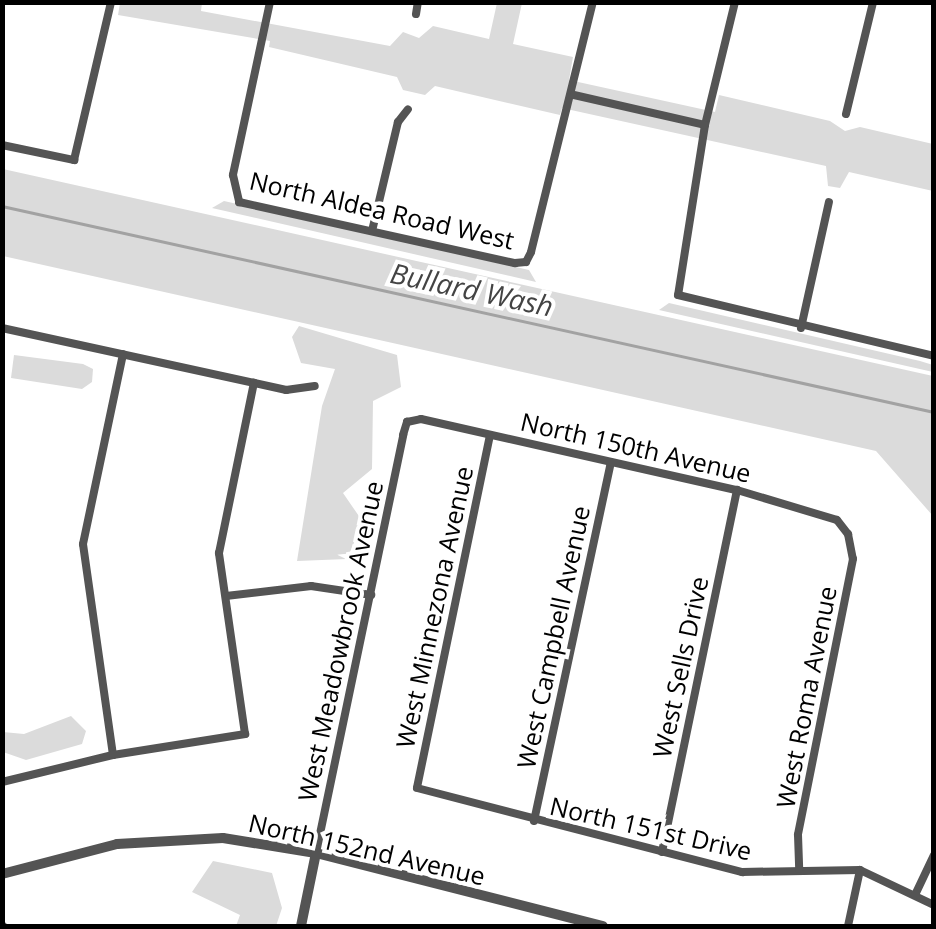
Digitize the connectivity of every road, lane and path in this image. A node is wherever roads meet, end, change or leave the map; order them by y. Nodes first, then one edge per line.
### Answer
1 (112, 2) edge
2 (270, 2) edge
3 (418, 2) edge
4 (594, 2) edge
5 (735, 2) edge
6 (872, 2) edge
7 (416, 14) dead end
8 (574, 95) junction
9 (408, 109) dead end
10 (846, 114) dead end
11 (705, 125) junction
12 (2, 145) edge
13 (829, 202) dead end
14 (372, 231) junction
15 (2, 328) edge
16 (801, 328) junction
17 (123, 354) junction
18 (933, 357) edge
19 (254, 383) junction
20 (316, 386) dead end
21 (407, 422) joint
22 (490, 435) junction
23 (612, 462) junction
24 (737, 490) junction
25 (848, 534) joint
26 (371, 595) junction
27 (226, 596) junction
28 (113, 755) junction
29 (2, 782) edge
30 (417, 788) joint
31 (534, 822) junction
32 (662, 852) junction
33 (316, 853) junction
34 (934, 855) edge
35 (800, 869) junction
36 (860, 870) junction
37 (2, 874) edge
38 (916, 895) junction
39 (934, 905) edge
40 (301, 926) edge
41 (603, 926) edge
42 (848, 926) edge

1 - 12 street
2 - 14 street, North Aldea Road West
3 - 7 street
4 - 8 street
5 - 11 street
6 - 10 street
8 - 11 street
8 - 14 street, North Aldea Road West
9 - 14 street
11 - 16 street
13 - 16 street
15 - 17 street
16 - 18 street
17 - 19 street
17 - 28 street
19 - 20 street
19 - 27 street
21 - 22 street, North 150th Avenue
21 - 26 street, West Meadowbrook Avenue
22 - 23 street, North 150th Avenue
22 - 30 street, West Minnezona Avenue
23 - 24 street, North 150th Avenue
23 - 31 street, West Campbell Avenue
24 - 25 street, North 150th Avenue
24 - 32 street, West Sells Drive
25 - 35 street, West Roma Avenue
26 - 27 street
26 - 33 street, West Meadowbrook Avenue
27 - 28 street
28 - 29 street
30 - 31 street, North 151st Drive
31 - 32 street, North 151st Drive
32 - 35 street, North 151st Drive
33 - 37 street, North 152nd Avenue
33 - 40 street, West Meadowbrook Avenue
33 - 41 street, North 152nd Avenue
34 - 38 street
35 - 36 street, North 151st Drive
36 - 38 street, North 151st Drive
36 - 42 street
38 - 39 street, North 151st Drive

